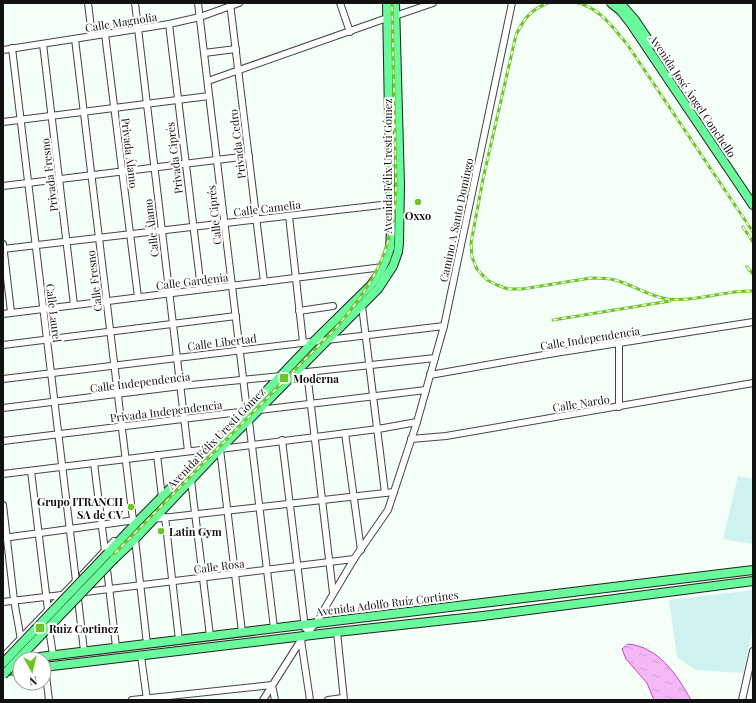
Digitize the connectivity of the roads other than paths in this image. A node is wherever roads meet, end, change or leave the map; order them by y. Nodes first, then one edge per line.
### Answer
1 (88, 3) edge
2 (135, 3) edge
3 (198, 3) edge
4 (238, 3) edge
5 (340, 3) edge
6 (387, 3) edge
7 (395, 3) edge
8 (433, 3) edge
9 (512, 3) edge
10 (611, 3) edge
11 (620, 3) edge
12 (230, 4) edge
13 (200, 17) junction
14 (391, 17) junction
15 (168, 24) junction
16 (138, 30) junction
17 (350, 32) junction
18 (105, 34) junction
19 (92, 36) junction
20 (75, 39) junction
21 (43, 44) junction
22 (12, 48) junction
23 (236, 49) junction
24 (3, 50) edge
25 (204, 53) junction
26 (239, 70) junction
27 (208, 81) junction
28 (209, 96) junction
29 (178, 100) junction
30 (146, 104) junction
31 (115, 108) junction
32 (83, 112) junction
33 (52, 116) junction
34 (20, 120) junction
35 (3, 122) edge
36 (249, 156) junction
37 (218, 160) junction
38 (185, 164) junction
39 (154, 168) junction
40 (123, 171) junction
41 (91, 175) junction
42 (59, 178) junction
43 (28, 183) junction
44 (3, 186) edge
45 (753, 196) edge
46 (390, 204) junction
47 (753, 205) edge
48 (289, 216) junction
49 (256, 219) junction
50 (224, 223) junction
51 (193, 227) junction
52 (162, 230) junction
53 (130, 234) junction
54 (98, 238) junction
55 (67, 242) junction
56 (35, 245) junction
57 (3, 247) edge
58 (383, 267) junction
59 (295, 278) junction
60 (264, 282) junction
61 (232, 286) junction
62 (201, 289) junction
63 (169, 293) junction
64 (138, 297) junction
65 (106, 301) junction
66 (74, 305) junction
67 (333, 306) dead end
68 (362, 306) junction
69 (43, 309) junction
70 (299, 311) junction
71 (12, 312) junction
72 (3, 314) edge
73 (236, 316) junction
74 (753, 322) edge
75 (173, 325) junction
76 (444, 326) junction
77 (110, 332) junction
78 (365, 335) junction
79 (47, 340) junction
80 (328, 340) junction
81 (314, 341) junction
82 (303, 342) junction
83 (619, 343) junction
84 (3, 345) edge
85 (240, 350) junction
86 (177, 358) junction
87 (435, 358) junction
88 (114, 366) junction
89 (370, 366) junction
90 (307, 372) junction
91 (51, 374) junction
92 (295, 374) junction
93 (430, 375) junction
94 (281, 376) junction
95 (3, 379) edge
96 (243, 380) junction
97 (753, 383) edge
98 (180, 386) junction
99 (426, 390) junction
100 (118, 394) junction
101 (374, 397) junction
102 (55, 402) junction
103 (310, 404) junction
104 (619, 407) junction
105 (3, 408) edge
106 (260, 409) junction
107 (247, 411) junction
108 (184, 419) junction
109 (249, 421) junction
110 (417, 422) junction
111 (121, 427) junction
112 (378, 428) junction
113 (346, 433) junction
114 (58, 435) junction
115 (315, 436) junction
116 (411, 439) junction
117 (282, 440) junction
118 (3, 441) edge
119 (252, 444) junction
120 (209, 449) junction
121 (220, 449) junction
122 (188, 451) junction
123 (157, 455) junction
124 (125, 459) junction
125 (94, 463) junction
126 (62, 467) junction
127 (31, 471) junction
128 (3, 474) edge
129 (191, 480) junction
130 (394, 492) junction
131 (384, 493) junction
132 (162, 497) junction
133 (354, 497) junction
134 (321, 500) junction
135 (290, 504) junction
136 (3, 505) edge
137 (259, 507) junction
138 (228, 510) junction
139 (196, 514) junction
140 (165, 517) junction
141 (153, 519) junction
142 (134, 523) junction
143 (102, 525) junction
144 (70, 529) junction
145 (39, 533) junction
146 (5, 537) edge
147 (134, 540) junction
148 (361, 550) junction
149 (109, 554) junction
150 (354, 559) junction
151 (329, 563) junction
152 (298, 566) junction
153 (107, 569) junction
154 (267, 570) junction
155 (753, 570) edge
156 (236, 574) junction
157 (203, 578) junction
158 (76, 581) junction
159 (172, 581) junction
160 (753, 581) edge
161 (141, 585) junction
162 (109, 589) junction
163 (85, 592) junction
164 (333, 593) junction
165 (62, 595) junction
166 (46, 596) junction
167 (78, 599) junction
168 (14, 600) junction
169 (3, 602) edge
170 (48, 610) junction
171 (316, 622) junction
172 (305, 624) junction
173 (274, 628) junction
174 (50, 629) junction
175 (242, 632) junction
176 (337, 632) junction
177 (210, 636) junction
178 (21, 637) junction
179 (302, 638) junction
180 (179, 640) junction
181 (147, 644) junction
182 (116, 648) junction
183 (24, 651) edge
184 (29, 651) edge
185 (84, 651) junction
186 (753, 651) edge
187 (53, 655) joint
188 (141, 656) junction
189 (3, 657) edge
190 (3, 662) edge
191 (52, 666) edge
192 (7, 671) edge
193 (3, 675) edge
194 (750, 676) edge
195 (3, 681) edge
196 (272, 685) junction
197 (147, 699) edge
198 (343, 699) edge
199 (132, 700) edge
200 (263, 700) edge
201 (275, 700) edge
202 (310, 700) edge
203 (328, 700) edge
204 (742, 700) edge

1 - 19 street
2 - 16 street, Calle Álamo
3 - 13 street, Calle Ciprés
4 - 12 street, Calle Magnolia
5 - 17 street
6 - 14 main road, Avenida Félix Uresti Gómez
7 - 14 main road, Avenida Félix Uresti Gómez
8 - 14 street
9 - 76 street, Camino A Santo Domingo
10 - 47 main road, Avenida José Ángel Conchello
11 - 45 main road, Avenida José Ángel Conchello
12 - 13 street, Calle Magnolia
12 - 23 street, Privada Cedro
13 - 15 street, Calle Magnolia
13 - 25 street, Calle Ciprés
14 - 17 street
14 - 46 main road, Avenida Félix Uresti Gómez
14 - 68 main road, Avenida Félix Uresti Gómez
15 - 16 street, Calle Magnolia
15 - 29 street, Privada Ciprés
16 - 18 street, Calle Magnolia
16 - 30 street, Calle Álamo
17 - 26 street
18 - 19 street, Calle Magnolia
18 - 31 street, Privada Álamo
19 - 20 street, Calle Magnolia
20 - 21 street, Calle Magnolia
20 - 32 street, Calle Fresno
21 - 22 street, Calle Magnolia
21 - 33 street, Privada Fresno
22 - 24 street, Calle Magnolia
22 - 34 street, Calle Laurel
23 - 25 street
23 - 26 street, Privada Cedro
25 - 27 street, Calle Ciprés
26 - 27 street
26 - 36 street, Privada Cedro
27 - 28 street, Calle Ciprés
28 - 29 street
28 - 37 street, Calle Ciprés
29 - 30 street
29 - 38 street, Privada Ciprés
30 - 31 street
30 - 39 street, Calle Álamo
31 - 32 street
31 - 40 street, Privada Álamo
32 - 33 street
32 - 41 street, Calle Fresno
33 - 34 street
33 - 42 street, Privada Fresno
34 - 35 street
34 - 43 street, Calle Laurel
36 - 37 street
36 - 49 street, Privada Cedro
37 - 38 street
37 - 50 street, Calle Ciprés
38 - 39 street
38 - 51 street, Privada Ciprés
39 - 40 street
39 - 52 street, Calle Álamo
40 - 41 street
40 - 53 street, Privada Álamo
41 - 42 street
41 - 54 street, Calle Fresno
42 - 43 street
42 - 55 street, Privada Fresno
43 - 44 street
43 - 56 street, Calle Laurel
46 - 48 street, Calle Camelia
46 - 58 main road, Avenida Félix Uresti Gómez
48 - 49 street, Calle Camelia
48 - 59 street
49 - 50 street, Calle Camelia
49 - 60 street, Privada Cedro
50 - 51 street, Calle Camelia
50 - 61 street, Calle Ciprés
51 - 52 street, Calle Camelia
51 - 62 street, Privada Ciprés
52 - 53 street, Calle Camelia
52 - 63 street, Calle Álamo
53 - 54 street, Calle Camelia
53 - 64 street, Privada Álamo
54 - 55 street, Calle Camelia
54 - 65 street, Calle Fresno
55 - 56 street, Calle Camelia
55 - 66 street, Privada Fresno
56 - 57 street, Calle Camelia
56 - 69 street, Calle Laurel
57 - 71 street
58 - 59 street, Calle Gardenia
58 - 81 main road, Avenida Félix Uresti Gómez
59 - 60 street, Calle Gardenia
59 - 70 street
60 - 61 street, Calle Gardenia
61 - 62 street, Calle Gardenia
61 - 73 street, Calle Ciprés
62 - 63 street, Calle Gardenia
63 - 64 street, Calle Gardenia
63 - 75 street, Calle Álamo
64 - 65 street, Calle Gardenia
65 - 66 street, Calle Gardenia
65 - 77 street, Calle Fresno
66 - 69 street, Calle Gardenia
67 - 70 street
68 - 78 street
68 - 80 main road, Avenida Félix Uresti Gómez
69 - 71 street, Calle Gardenia
69 - 79 street, Calle Laurel
70 - 82 street
71 - 72 street, Calle Gardenia
73 - 75 street
73 - 85 street, Calle Ciprés
74 - 83 street, Calle Independencia
75 - 77 street
75 - 86 street, Calle Álamo
76 - 78 street, Calle Libertad
76 - 87 street, Camino A Santo Domingo
77 - 79 street
77 - 88 street, Calle Fresno
78 - 80 street, Calle Libertad
78 - 89 street
79 - 84 street
79 - 91 street, Calle Laurel
80 - 81 street, Calle Libertad
80 - 92 main road, Avenida Félix Uresti Gómez
81 - 82 street, Calle Libertad
81 - 94 main road, Avenida Félix Uresti Gómez
82 - 85 street, Calle Libertad
83 - 93 street, Calle Independencia
83 - 104 street
85 - 86 street, Calle Libertad
85 - 96 street, Calle Ciprés
86 - 88 street, Calle Libertad
86 - 98 street, Calle Álamo
87 - 89 street
87 - 93 street, Camino A Santo Domingo
88 - 91 street, Calle Libertad
88 - 100 street, Calle Fresno
89 - 90 street
89 - 101 street
90 - 92 street
90 - 103 street
91 - 95 street, Calle Libertad
91 - 102 street, Calle Laurel
92 - 106 main road, Avenida Félix Uresti Gómez
93 - 99 street, Camino A Santo Domingo
94 - 96 street, Calle Independencia
94 - 107 main road, Avenida Félix Uresti Gómez
96 - 98 street, Calle Independencia
96 - 107 street, Calle Ciprés
97 - 104 street, Calle Nardo
98 - 100 street, Calle Independencia
98 - 108 street, Calle Álamo
99 - 101 street, Privada Independencia
99 - 110 street, Camino A Santo Domingo
100 - 102 street, Calle Independencia
100 - 111 street, Calle Fresno
101 - 103 street, Privada Independencia
101 - 112 street
102 - 105 street, Calle Independencia
102 - 114 street, Calle Laurel
103 - 106 street, Privada Independencia
103 - 115 street
104 - 116 street, Calle Nardo
106 - 107 street, Privada Independencia
106 - 109 main road, Avenida Félix Uresti Gómez
107 - 108 street, Privada Independencia
107 - 120 main road, Avenida Félix Uresti Gómez
108 - 111 street, Privada Independencia
108 - 122 street, Calle Álamo
109 - 119 street
109 - 121 main road, Avenida Félix Uresti Gómez
110 - 112 street
110 - 116 street, Camino A Santo Domingo
111 - 114 street, Privada Independencia
111 - 124 street, Calle Fresno
112 - 113 street
112 - 131 street
113 - 115 street
113 - 133 street
114 - 118 street, Privada Independencia
114 - 126 street, Calle Laurel
115 - 117 street
115 - 134 street
116 - 130 street
117 - 119 street
117 - 135 street
119 - 121 street
119 - 137 street
120 - 122 street
120 - 132 main road, Avenida Félix Uresti Gómez
121 - 129 main road, Avenida Félix Uresti Gómez
121 - 138 street
122 - 123 street
123 - 124 street
123 - 132 street
124 - 125 street
124 - 142 street, Calle Fresno
125 - 126 street
125 - 143 street
126 - 127 street
126 - 144 street, Calle Laurel
127 - 128 street
127 - 145 street
129 - 139 street
129 - 141 main road, Avenida Félix Uresti Gómez
130 - 131 street
130 - 148 street
131 - 133 street
132 - 142 main road, Avenida Félix Uresti Gómez
133 - 134 street
133 - 148 street
134 - 135 street
134 - 151 street
135 - 137 street
135 - 152 street
136 - 146 street
137 - 138 street
137 - 154 street
138 - 139 street
138 - 156 street
139 - 140 street
139 - 157 street
140 - 141 street
140 - 159 street
141 - 147 main road, Avenida Félix Uresti Gómez
142 - 143 street
142 - 149 main road, Avenida Félix Uresti Gómez
143 - 144 street
143 - 149 street
144 - 145 street
144 - 158 street, Calle Laurel
145 - 146 street
145 - 166 street
146 - 168 street
147 - 149 main road, Avenida Félix Uresti Gómez
147 - 153 street
147 - 161 street
148 - 150 street
149 - 158 street
149 - 190 main road, Avenida Félix Uresti Gómez, bridge
149 - 193 main road, Avenida Félix Uresti Gómez, bridge
150 - 151 street, Calle Rosa
150 - 164 street
151 - 152 street, Calle Rosa
151 - 164 street
152 - 154 street, Calle Rosa
152 - 172 street
153 - 162 street
153 - 163 street
154 - 156 street, Calle Rosa
154 - 173 street
155 - 171 main road, Avenida Adolfo Ruíz Cortines
156 - 157 street, Calle Rosa
156 - 175 street
157 - 159 street, Calle Rosa
157 - 177 street
158 - 165 street
159 - 161 street, Calle Rosa
159 - 180 street
160 - 176 main road, Avenida Adolfo Ruíz Cortines
161 - 162 street, Calle Rosa
161 - 181 street
162 - 163 street, Calle Rosa
162 - 182 street
163 - 167 street
164 - 171 street
165 - 166 street
165 - 170 street
166 - 168 street
166 - 170 street
167 - 174 street
167 - 185 street
168 - 169 street
168 - 178 street
170 - 178 street
171 - 172 main road, Avenida Adolfo Ruíz Cortines
171 - 179 street
172 - 173 main road, Avenida Adolfo Ruíz Cortines
172 - 179 street
173 - 175 main road, Avenida Adolfo Ruíz Cortines
174 - 184 street
174 - 187 street
175 - 177 main road, Avenida Adolfo Ruíz Cortines
176 - 179 main road, Avenida Adolfo Ruíz Cortines
176 - 198 street
177 - 180 main road, Avenida Adolfo Ruíz Cortines
178 - 183 street
178 - 189 street
179 - 188 main road, Avenida Adolfo Ruíz Cortines
179 - 196 street
179 - 202 street
180 - 181 main road, Avenida Adolfo Ruíz Cortines
181 - 182 main road, Avenida Adolfo Ruíz Cortines
182 - 185 main road, Avenida Adolfo Ruíz Cortines
185 - 187 main road, Avenida Adolfo Ruíz Cortines
186 - 194 street
188 - 191 main road, Avenida Adolfo Ruíz Cortines
188 - 197 street
192 - 195 street
194 - 204 street
196 - 197 street
196 - 200 street
196 - 201 street
197 - 199 street
198 - 203 street

